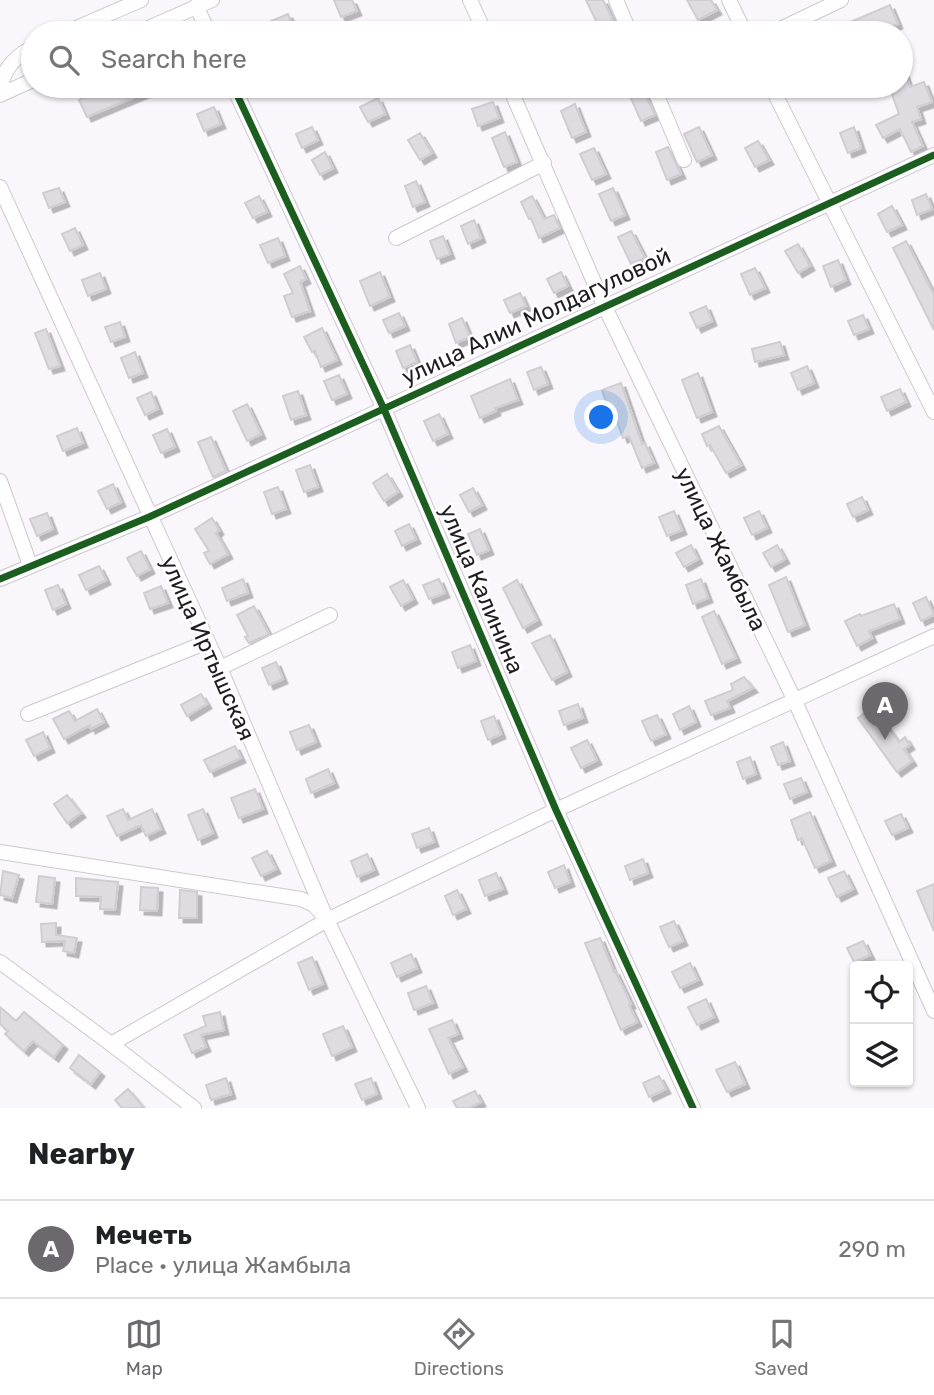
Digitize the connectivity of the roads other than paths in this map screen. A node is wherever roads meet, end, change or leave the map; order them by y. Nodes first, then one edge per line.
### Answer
1 (141, 0) edge
2 (212, 0) edge
3 (470, 0) edge
4 (616, 0) edge
5 (729, 0) edge
6 (841, 0) edge
7 (196, 6) junction
8 (93, 21) edge
9 (163, 21) edge
10 (203, 21) edge
11 (480, 21) edge
12 (625, 21) edge
13 (739, 21) edge
14 (797, 21) edge
15 (21, 55) edge
16 (21, 85) edge
17 (1, 94) edge
18 (239, 98) edge
19 (514, 98) edge
20 (658, 98) edge
21 (777, 98) edge
22 (934, 155) edge
23 (684, 160) dead end
24 (544, 163) junction
25 (0, 187) edge
26 (829, 204) junction
27 (396, 238) dead end
28 (604, 306) junction
29 (383, 407) junction
30 (934, 412) edge
31 (0, 481) edge
32 (149, 517) junction
33 (30, 565) junction
34 (0, 579) edge
35 (330, 615) dead end
36 (934, 636) edge
37 (207, 642) junction
38 (220, 668) junction
39 (794, 699) junction
40 (28, 714) dead end
41 (556, 810) junction
42 (0, 852) edge
43 (327, 920) junction
44 (0, 962) edge
45 (934, 1011) edge
46 (111, 1044) junction
47 (194, 1108) edge
48 (418, 1108) edge
49 (693, 1108) edge

1 - 8 street
2 - 7 street
3 - 11 street
4 - 12 street
5 - 13 street
6 - 14 street
7 - 9 street
7 - 10 street
15 - 17 street
16 - 17 street
18 - 29 street, улица Калинина
19 - 24 street, улица Жамбыла
20 - 23 street
21 - 26 street
22 - 26 street, улица Алии Молдагуловой
24 - 27 street
24 - 28 street, улица Жамбыла
25 - 32 street, улица Иртышская
26 - 28 street, улица Алии Молдагуловой
26 - 30 street
28 - 29 street, улица Алии Молдагуловой
28 - 39 street, улица Жамбыла
29 - 32 street, улица Алии Молдагуловой
29 - 41 street, улица Калинина
31 - 33 street
32 - 33 street, улица Алии Молдагуловой
32 - 37 street, улица Иртышская
33 - 34 street, улица Алии Молдагуловой
35 - 38 street
36 - 39 street
37 - 38 street, улица Иртышская
37 - 40 street
38 - 43 street, улица Иртышская
39 - 41 street
39 - 45 street, улица Жамбыла
41 - 43 street
41 - 49 street, улица Калинина
42 - 43 street
43 - 46 street
43 - 48 street, улица Иртышская
44 - 46 street
46 - 47 street

